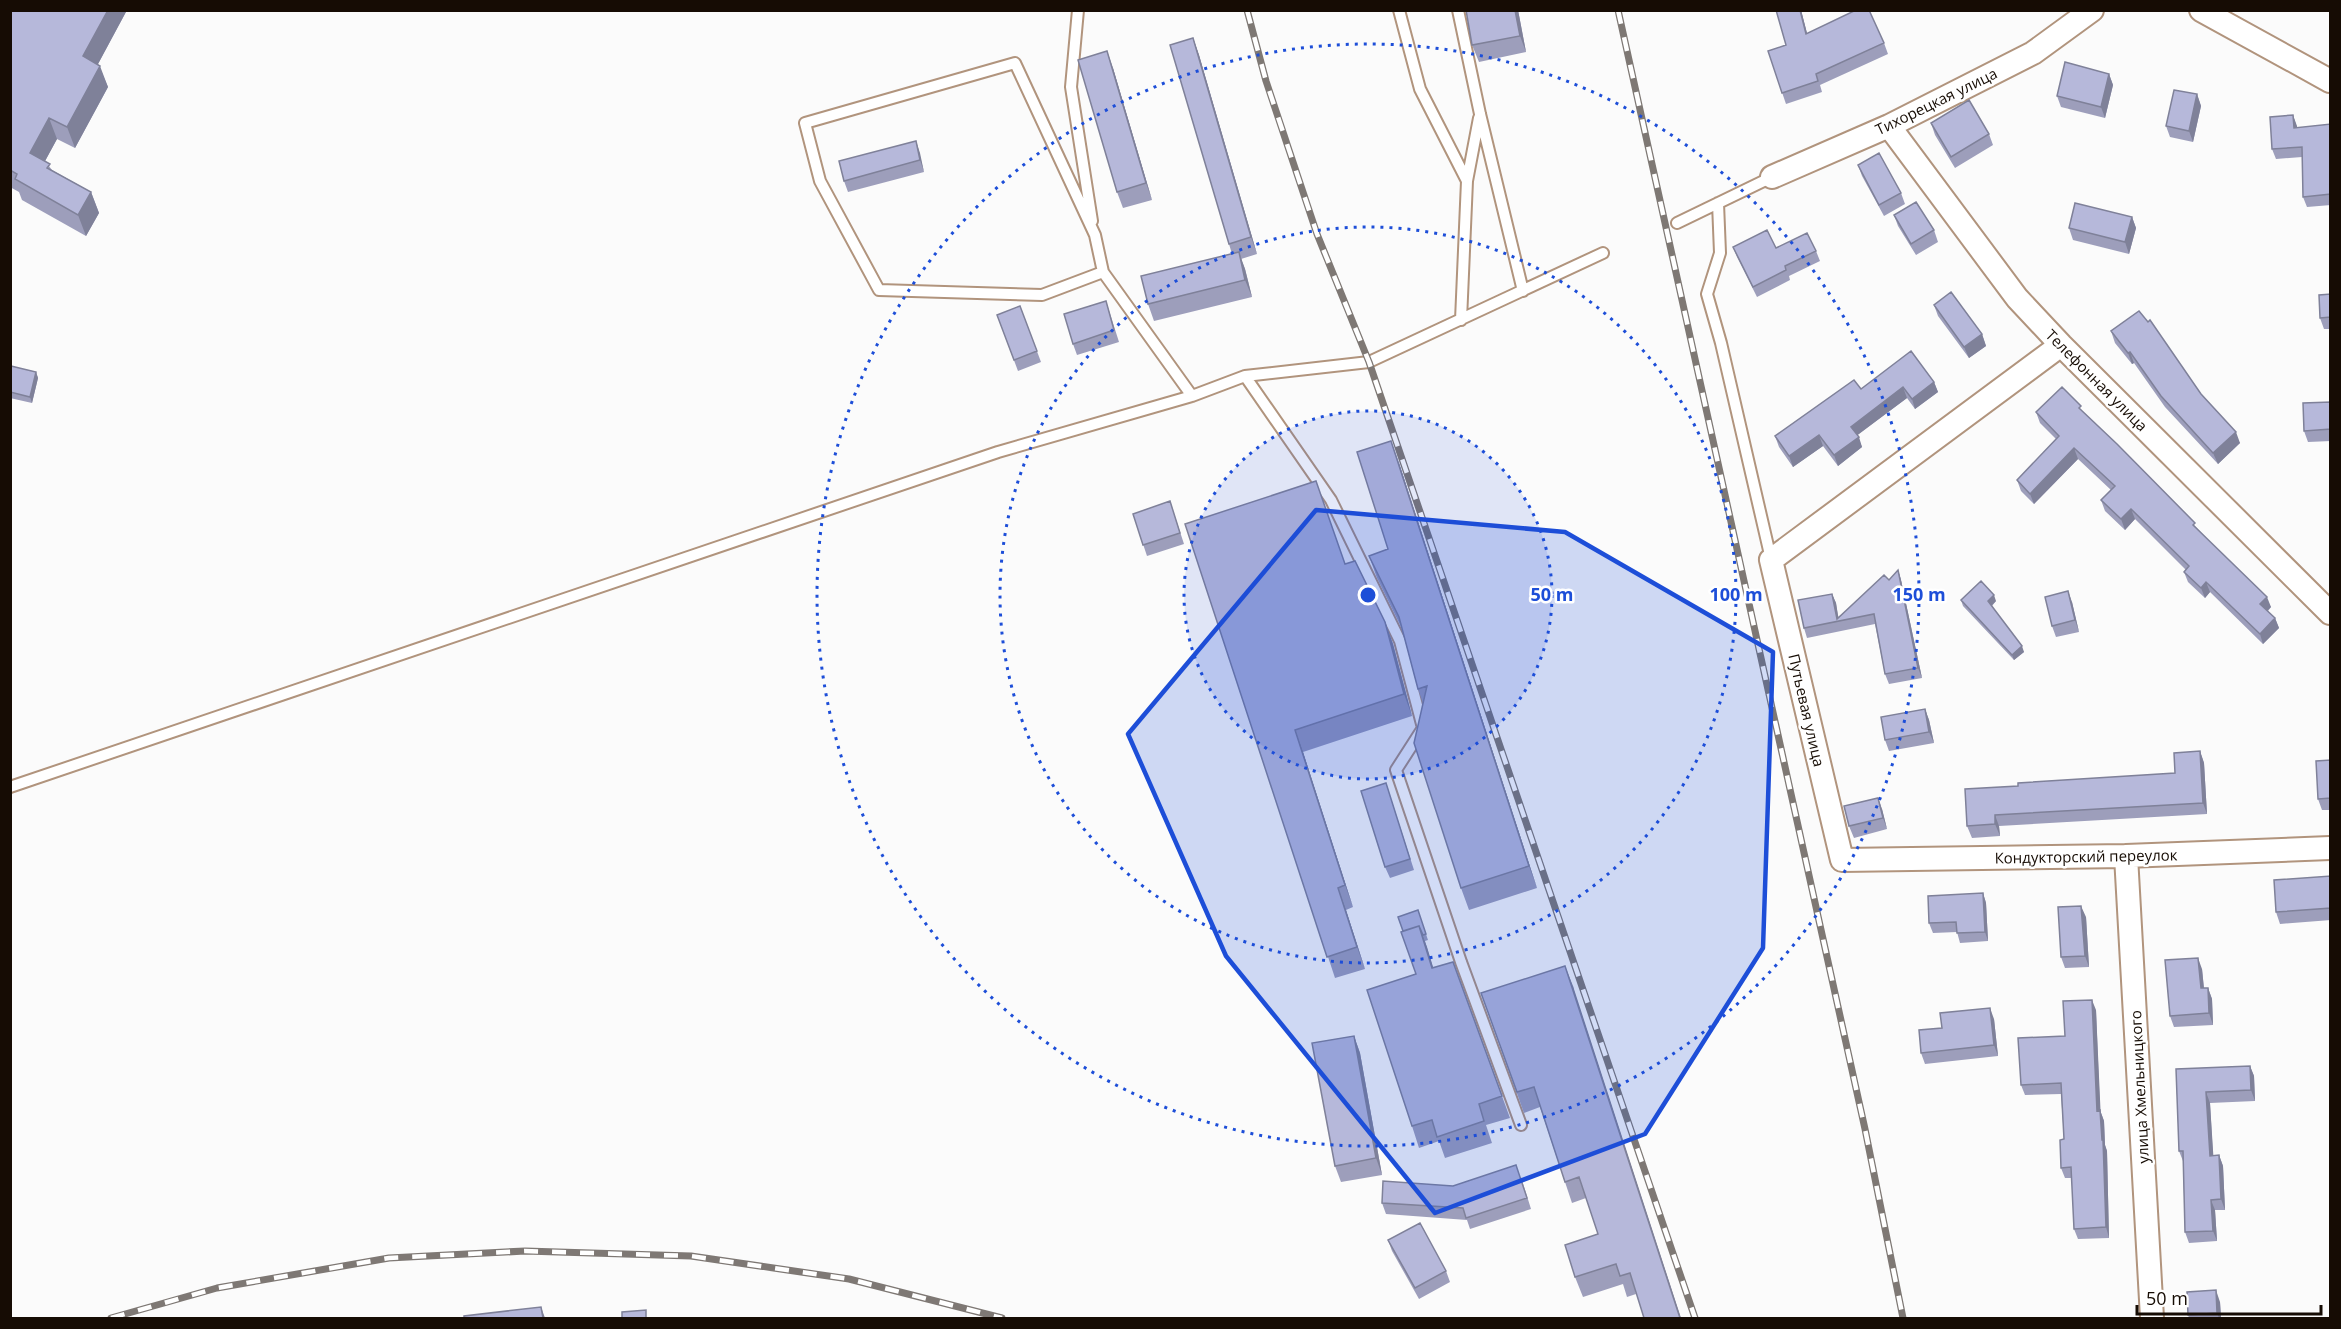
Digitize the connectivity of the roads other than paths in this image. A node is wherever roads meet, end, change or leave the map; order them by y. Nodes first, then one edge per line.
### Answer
1 (1078, 10) edge
2 (1399, 10) edge
3 (1458, 10) edge
4 (2092, 10) edge
5 (2201, 10) edge
6 (2331, 81) edge
7 (1480, 114) junction
8 (1889, 126) junction
9 (1772, 177) joint
10 (1467, 182) junction
11 (1718, 203) junction
12 (1677, 223) dead end
13 (1095, 235) junction
14 (1603, 253) dead end
15 (1103, 272) junction
16 (1523, 291) junction
17 (1461, 320) junction
18 (2061, 345) junction
19 (1245, 376) junction
20 (1192, 396) junction
21 (1771, 560) junction
22 (2331, 613) edge
23 (10, 788) edge
24 (2331, 848) edge
25 (2126, 856) junction
26 (1842, 860) joint
27 (1521, 1125) dead end
28 (2152, 1318) edge

1 - 13 lane
2 - 10 lane
3 - 7 lane
4 - 8 street, Тихорецкая улица
5 - 6 street
7 - 10 lane
7 - 16 lane
8 - 9 street, Тихорецкая улица
8 - 18 street, Телефонная улица
9 - 11 lane
10 - 17 lane
11 - 12 lane
11 - 21 lane
13 - 15 lane
13 - 15 lane
14 - 16 lane
15 - 20 lane
16 - 17 lane
17 - 19 lane
18 - 21 street
18 - 22 street, Телефонная улица
19 - 20 lane
19 - 27 lane
20 - 23 lane
21 - 26 street, Путьевая улица
24 - 25 street, Кондукторский переулок
25 - 26 street, Кондукторский переулок
25 - 28 street, улица Хмельницкого

